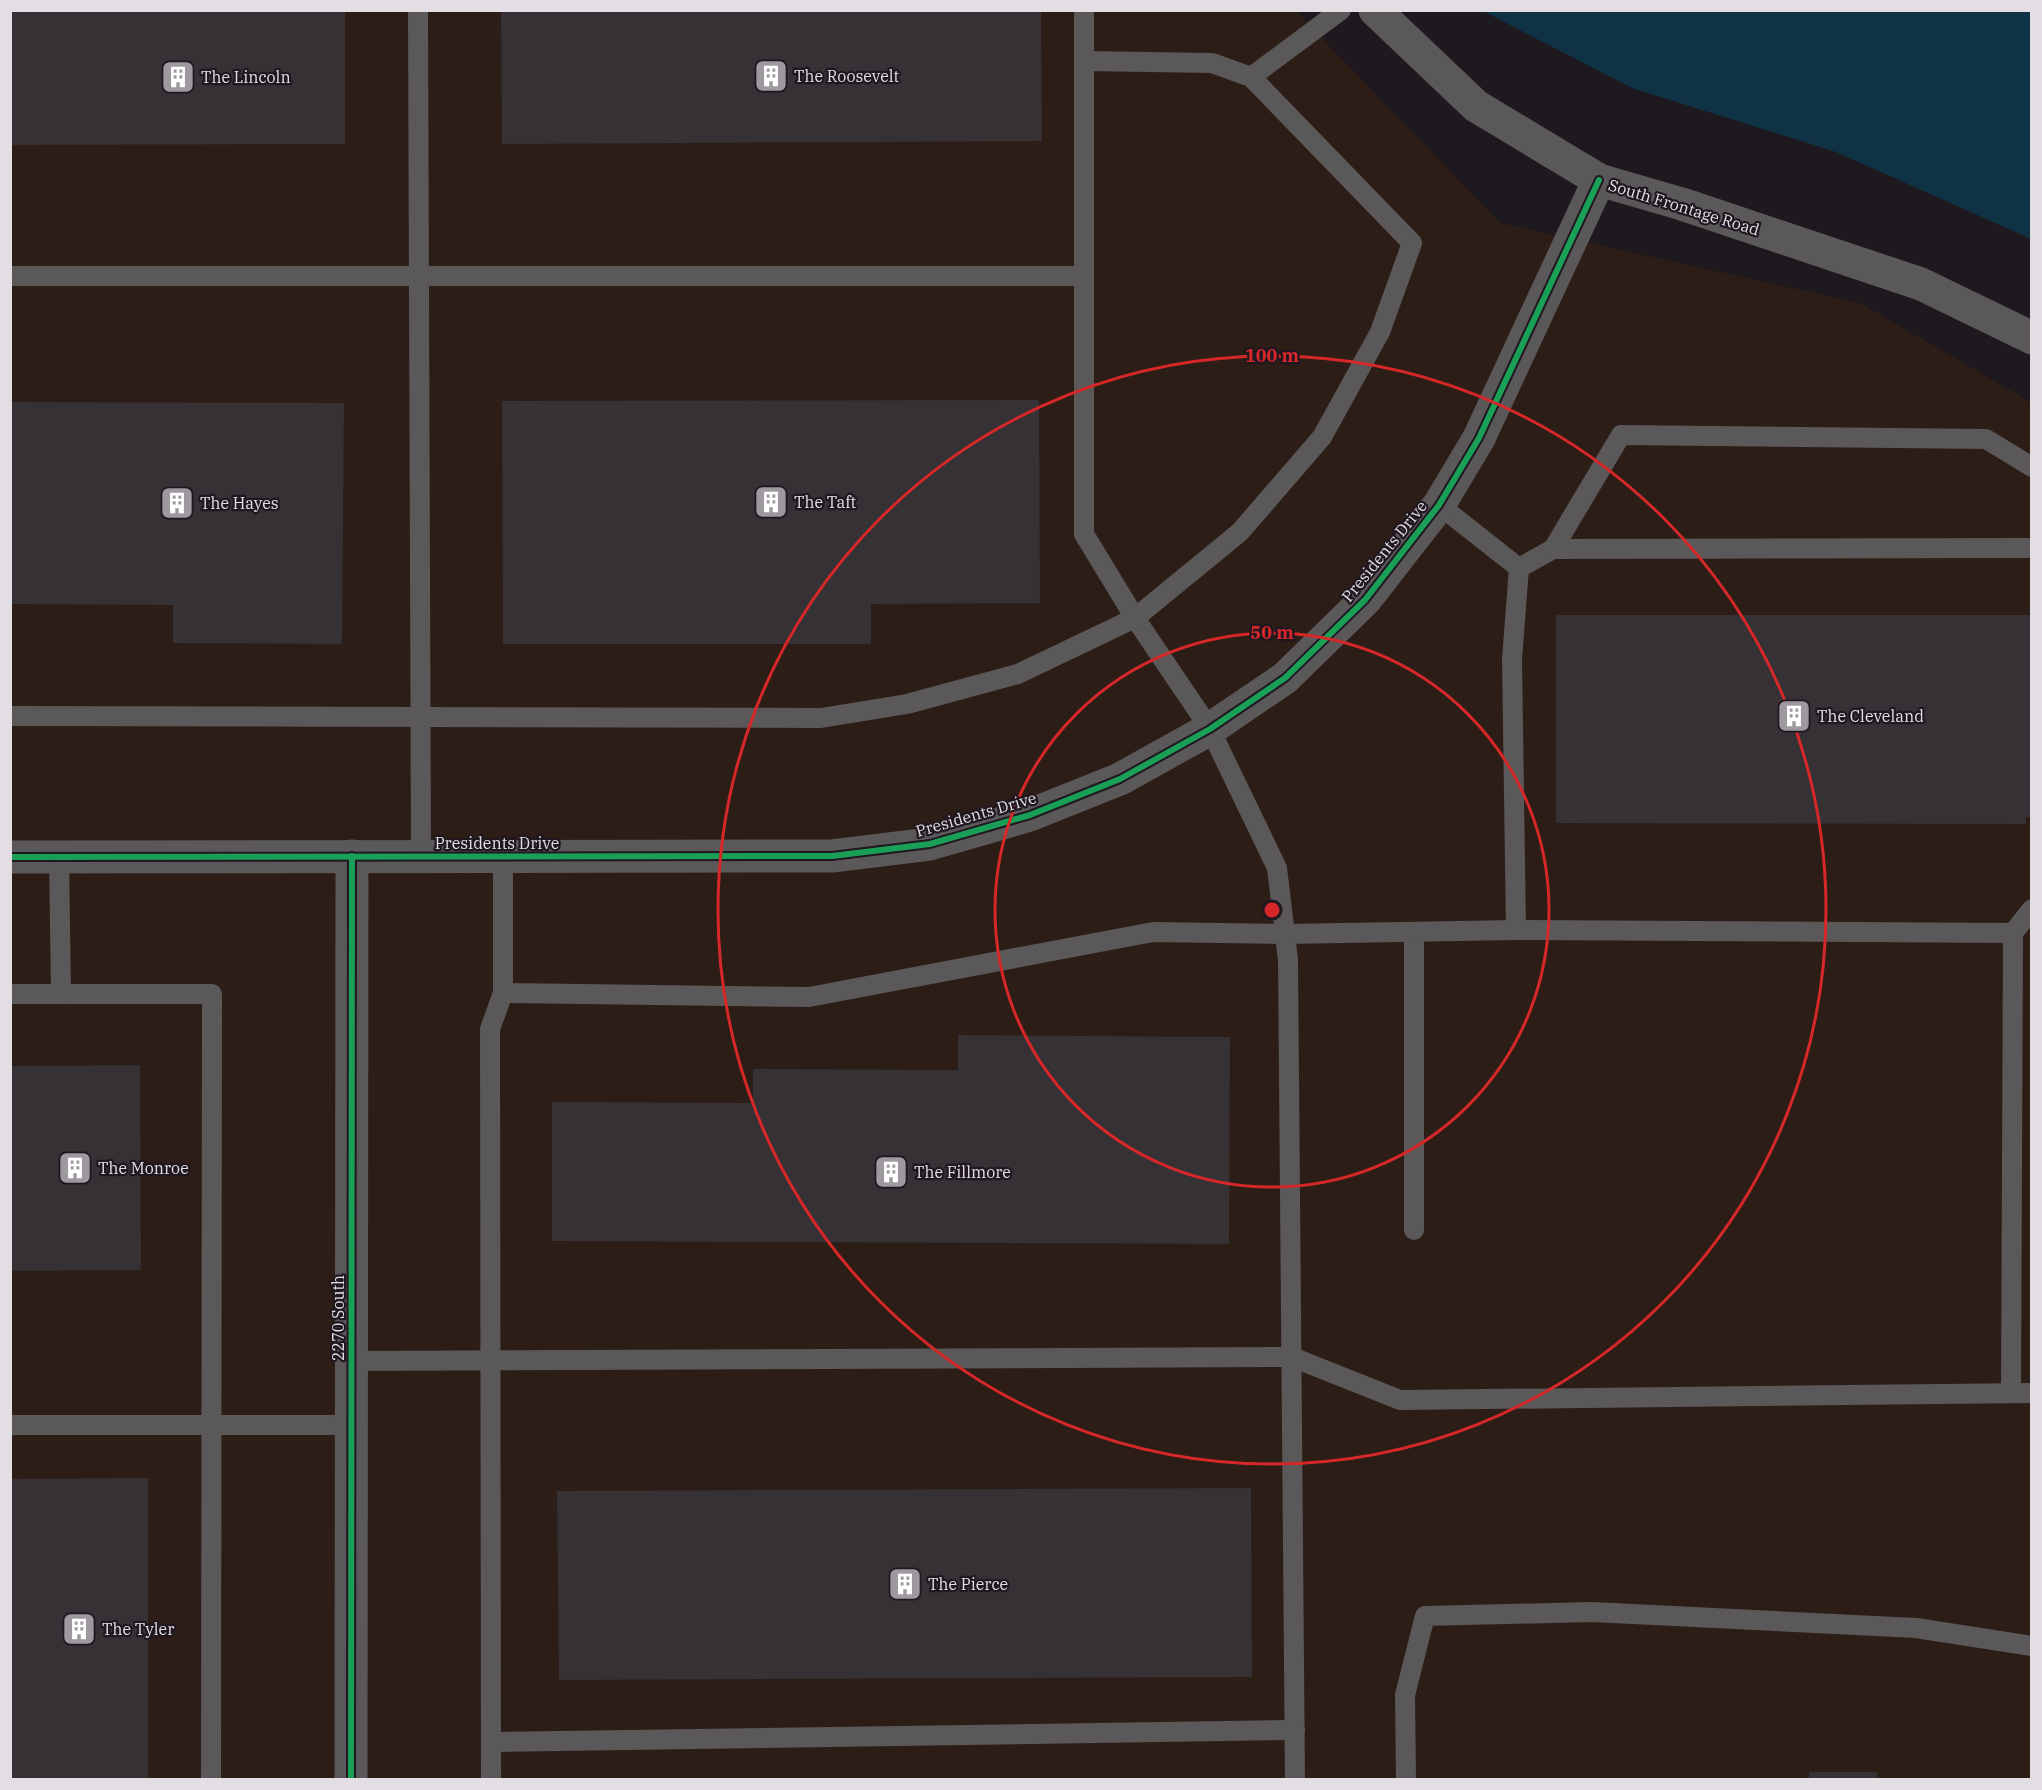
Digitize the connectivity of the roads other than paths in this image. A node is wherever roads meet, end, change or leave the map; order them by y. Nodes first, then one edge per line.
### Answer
1 (418, 10) edge
2 (1084, 10) edge
3 (1341, 10) edge
4 (1375, 10) edge
5 (1084, 61) junction
6 (1251, 77) junction
7 (1599, 180) junction
8 (418, 275) junction
9 (10, 276) edge
10 (1084, 276) junction
11 (2031, 338) edge
12 (2031, 467) edge
13 (1439, 504) junction
14 (2031, 548) edge
15 (1552, 549) junction
16 (1519, 568) junction
17 (1135, 618) junction
18 (10, 716) edge
19 (419, 718) junction
20 (1210, 729) junction
21 (352, 856) junction
22 (10, 857) edge
23 (59, 857) junction
24 (421, 857) junction
25 (503, 858) junction
26 (2031, 909) edge
27 (1516, 930) junction
28 (1414, 932) junction
29 (2013, 933) junction
30 (1285, 934) junction
31 (503, 993) junction
32 (10, 994) edge
33 (61, 994) junction
34 (1414, 1230) dead end
35 (1292, 1357) junction
36 (491, 1360) junction
37 (351, 1361) junction
38 (2011, 1391) junction
39 (2031, 1393) edge
40 (10, 1425) edge
41 (210, 1425) junction
42 (351, 1425) junction
43 (2031, 1646) edge
44 (1295, 1730) junction
45 (491, 1742) junction
46 (211, 1779) edge
47 (351, 1779) edge
48 (491, 1779) edge
49 (1295, 1779) edge
50 (1406, 1779) edge

1 - 8 lane
2 - 5 lane
3 - 6 lane
4 - 7 street, South Frontage Road
5 - 6 lane
5 - 10 lane
6 - 17 lane
7 - 11 street, South Frontage Road
7 - 13 street, Presidents Drive
8 - 9 lane
8 - 10 lane
8 - 19 lane
10 - 17 lane
12 - 15 lane
13 - 16 lane
13 - 20 street, Presidents Drive
14 - 15 lane
15 - 16 lane
16 - 27 lane
17 - 19 lane
17 - 20 lane
18 - 19 lane
19 - 24 lane
20 - 25 street, Presidents Drive
20 - 30 lane
21 - 23 street, Presidents Drive
21 - 24 street, Presidents Drive
21 - 37 street, 2270 South
22 - 23 street, Presidents Drive
23 - 33 lane
24 - 25 street, Presidents Drive
25 - 31 lane
26 - 29 lane
27 - 28 lane
27 - 29 lane
28 - 30 lane
28 - 34 lane
29 - 38 lane
30 - 31 lane
30 - 35 lane
31 - 36 lane
32 - 33 lane
33 - 41 lane
35 - 36 lane
35 - 38 lane
35 - 44 lane
36 - 37 lane
36 - 45 lane
37 - 42 street, 2270 South
38 - 39 lane
40 - 41 lane
41 - 42 lane
41 - 46 lane
42 - 47 street, 2270 South
43 - 50 lane
44 - 45 lane
44 - 49 lane
45 - 48 lane

